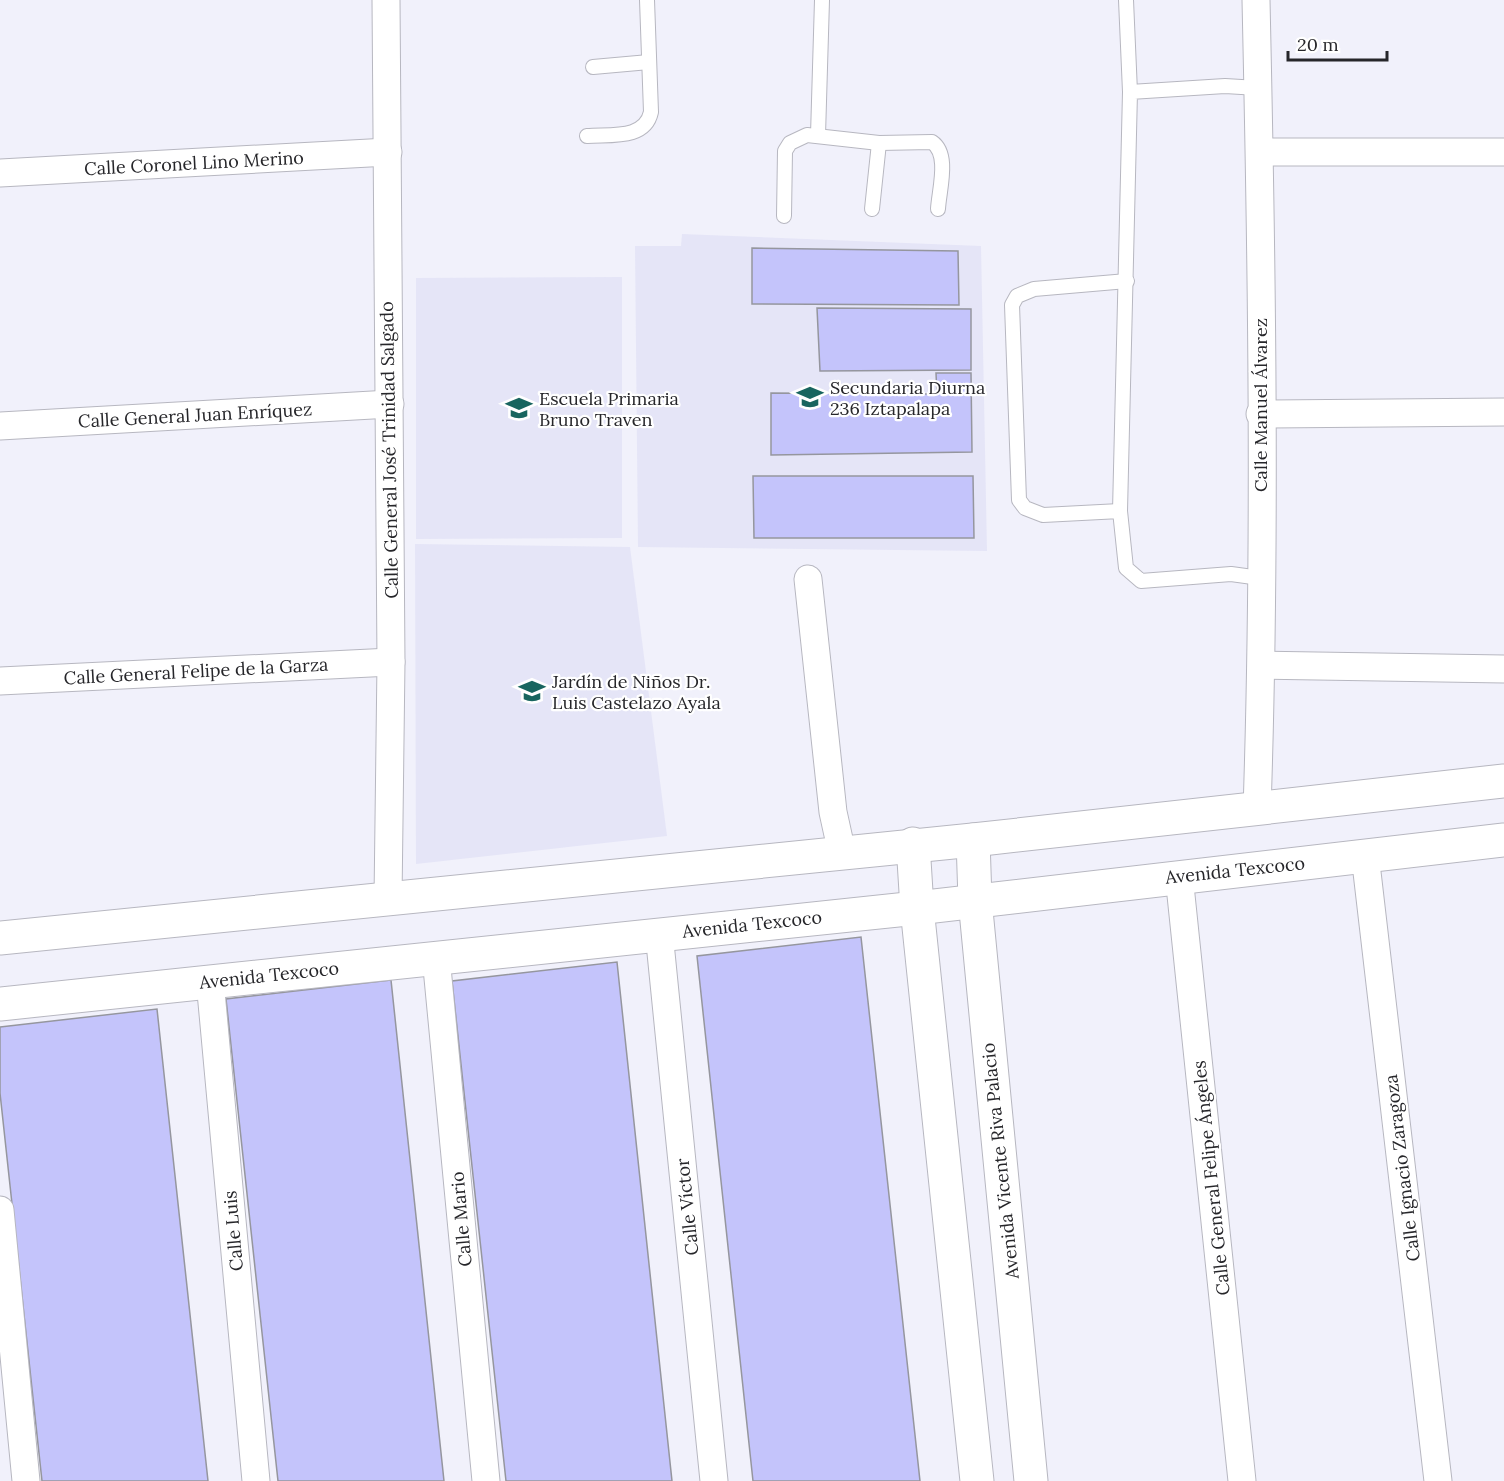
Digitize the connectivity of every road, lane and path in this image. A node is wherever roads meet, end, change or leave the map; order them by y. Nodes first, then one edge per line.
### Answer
1 (386, 0) edge
2 (647, 0) edge
3 (822, 0) edge
4 (1126, 0) edge
5 (1256, 0) edge
6 (649, 62) junction
7 (593, 67) dead end
8 (1258, 88) junction
9 (1130, 92) junction
10 (818, 135) junction
11 (586, 136) dead end
12 (879, 143) junction
13 (388, 152) junction
14 (1260, 152) junction
15 (1504, 152) edge
16 (0, 173) edge
17 (872, 209) dead end
18 (938, 209) dead end
19 (784, 216) dead end
20 (1127, 281) junction
21 (390, 404) junction
22 (1504, 412) edge
23 (1260, 414) junction
24 (0, 426) edge
25 (1120, 511) junction
26 (1260, 578) junction
27 (808, 579) dead end
28 (391, 662) junction
29 (1262, 665) junction
30 (1504, 669) edge
31 (0, 681) edge
32 (1504, 781) edge
33 (1257, 810) junction
34 (973, 840) junction
35 (1504, 840) edge
36 (913, 844) junction
37 (842, 853) junction
38 (1365, 855) junction
39 (1179, 876) junction
40 (388, 900) junction
41 (975, 900) junction
42 (917, 908) junction
43 (659, 933) junction
44 (0, 938) edge
45 (436, 957) junction
46 (210, 981) junction
47 (0, 1004) edge
48 (0, 1210) edge
49 (26, 1481) edge
50 (256, 1481) edge
51 (486, 1481) edge
52 (714, 1481) edge
53 (977, 1481) edge
54 (1031, 1481) edge
55 (1242, 1481) edge
56 (1438, 1481) edge

1 - 13 street, Calle General José Trinidad Salgado
2 - 6 lane
3 - 10 lane
4 - 9 lane
5 - 8 street, Calle Manuel Álvarez
6 - 7 lane
6 - 11 lane
8 - 9 lane
8 - 14 street, Calle Manuel Álvarez
9 - 20 lane
10 - 12 lane
10 - 19 lane
12 - 17 lane
12 - 18 lane
13 - 16 street, Calle Coronel Lino Merino
13 - 21 street, Calle General José Trinidad Salgado
14 - 15 street
14 - 23 street, Calle Manuel Álvarez
20 - 25 lane
20 - 25 lane
21 - 24 street, Calle General Juan Enríquez
21 - 28 street, Calle General José Trinidad Salgado
22 - 23 street
23 - 26 street, Calle Manuel Álvarez
25 - 26 lane
26 - 29 street, Calle Manuel Álvarez
27 - 37 street
28 - 31 street, Calle General Felipe de la Garza
28 - 40 street, Calle General José Trinidad Salgado
29 - 30 street
29 - 33 street, Calle Manuel Álvarez
32 - 33 main road
33 - 34 main road
34 - 36 main road
34 - 41 main road, Avenida Vicente Riva Palacio
35 - 38 main road, Avenida Texcoco
36 - 37 main road
36 - 42 main road
37 - 40 main road
38 - 39 main road, Avenida Texcoco
38 - 56 street, Calle Ignacio Zaragoza
39 - 41 main road, Avenida Texcoco
39 - 55 street, Calle General Felipe Ángeles
40 - 44 main road
41 - 42 main road, Avenida Texcoco
41 - 54 main road, Avenida Vicente Riva Palacio
42 - 43 main road, Avenida Texcoco
42 - 53 main road
43 - 45 main road, Avenida Texcoco
43 - 52 street, Calle Víctor
45 - 46 main road, Avenida Texcoco
45 - 51 street, Calle Mario
46 - 47 main road, Avenida Texcoco
46 - 50 street, Calle Luis
48 - 49 street

